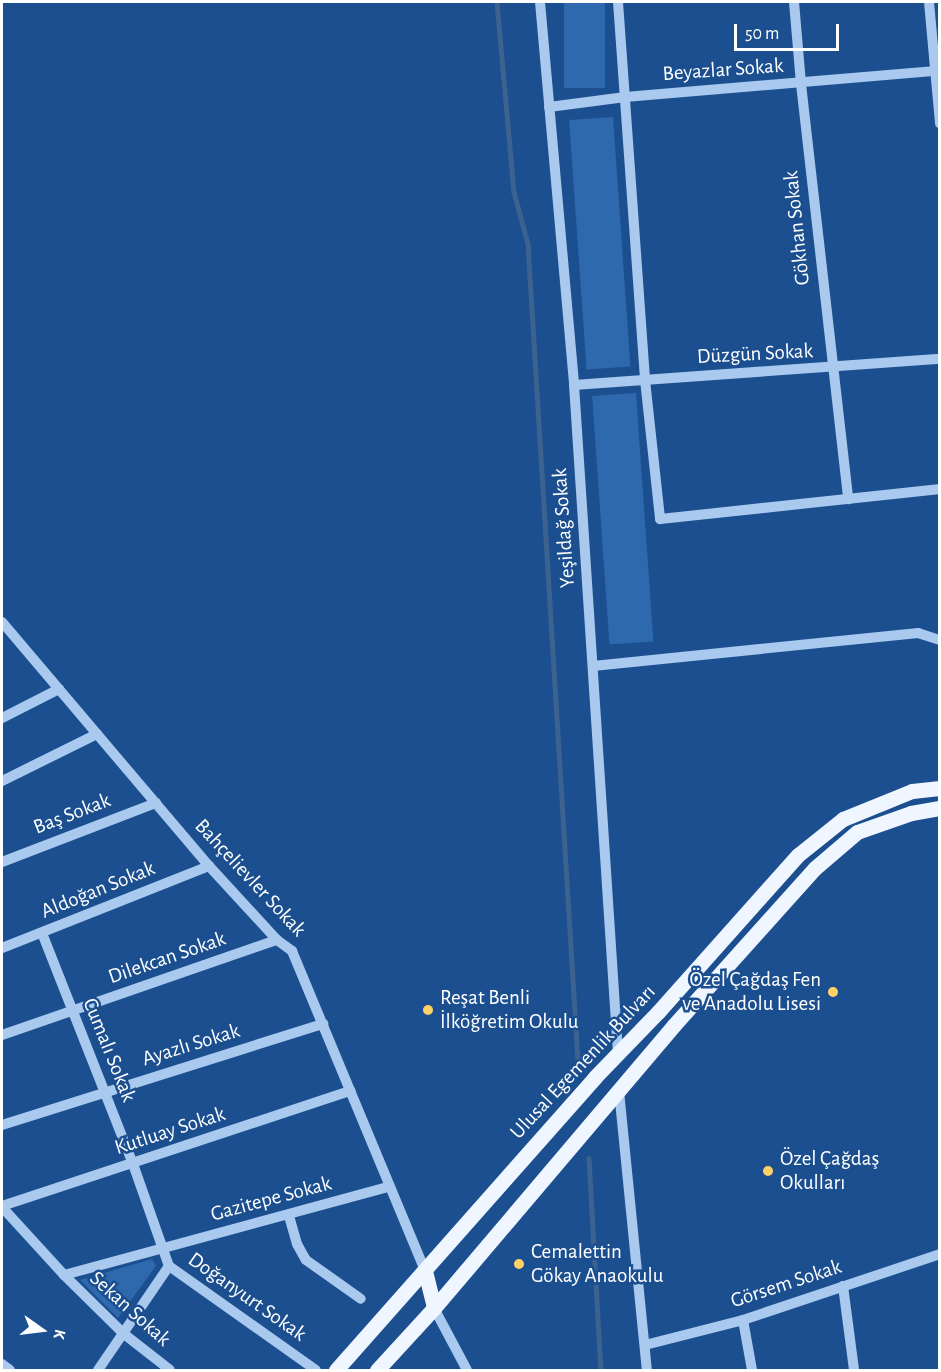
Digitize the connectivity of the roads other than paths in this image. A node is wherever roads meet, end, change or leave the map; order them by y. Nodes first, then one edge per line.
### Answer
1 (540, 2) edge
2 (618, 2) edge
3 (794, 2) edge
4 (929, 2) edge
5 (936, 71) junction
6 (801, 84) junction
7 (625, 97) junction
8 (549, 107) junction
9 (939, 124) edge
10 (939, 359) edge
11 (832, 368) junction
12 (645, 380) junction
13 (574, 385) junction
14 (939, 489) edge
15 (848, 499) junction
16 (2, 622) edge
17 (939, 640) edge
18 (592, 666) junction
19 (59, 689) junction
20 (2, 718) edge
21 (97, 734) junction
22 (2, 781) edge
23 (939, 788) edge
24 (156, 803) junction
25 (939, 808) edge
26 (2, 862) edge
27 (209, 866) junction
28 (42, 933) junction
29 (277, 940) junction
30 (2, 948) edge
31 (72, 1012) junction
32 (323, 1024) junction
33 (2, 1035) edge
34 (618, 1053) junction
35 (350, 1091) junction
36 (619, 1091) junction
37 (104, 1092) junction
38 (2, 1125) edge
39 (133, 1164) junction
40 (389, 1187) junction
41 (2, 1207) edge
42 (289, 1216) junction
43 (164, 1249) junction
44 (939, 1257) edge
45 (169, 1266) junction
46 (425, 1271) junction
47 (64, 1275) junction
48 (843, 1286) junction
49 (361, 1299) dead end
50 (434, 1308) junction
51 (743, 1320) junction
52 (124, 1334) junction
53 (645, 1346) junction
54 (2, 1364) edge
55 (10, 1371) edge
56 (98, 1371) edge
57 (170, 1371) edge
58 (316, 1371) edge
59 (336, 1371) edge
60 (378, 1371) edge
61 (467, 1371) edge
62 (647, 1371) edge
63 (752, 1371) edge
64 (854, 1371) edge

1 - 8 street, Yeşildağ Sokak
2 - 7 street
3 - 6 street, Gökhan Sokak
4 - 5 street
5 - 6 street, Beyazlar Sokak
5 - 9 street
6 - 7 street, Beyazlar Sokak
6 - 11 street, Gökhan Sokak
7 - 8 street, Beyazlar Sokak
7 - 12 street
8 - 13 street, Yeşildağ Sokak
10 - 11 street, Düzgün Sokak
11 - 12 street, Düzgün Sokak
11 - 15 street, Gökhan Sokak
12 - 13 street, Düzgün Sokak
12 - 15 street
13 - 18 street, Yeşildağ Sokak
14 - 15 street
16 - 19 street, Bahçelievler Sokak
17 - 18 street
18 - 34 street, Yeşildağ Sokak
19 - 20 street
19 - 21 street, Bahçelievler Sokak
21 - 22 street
21 - 24 street, Bahçelievler Sokak
23 - 34 main road, Ulusal Egemenlik Bulvarı
24 - 26 street, Baş Sokak
24 - 27 street, Bahçelievler Sokak
25 - 36 main road, Ulusal Egemenlik Bulvarı
27 - 28 street, Aldoğan Sokak
27 - 29 street, Bahçelievler Sokak
28 - 30 street, Aldoğan Sokak
28 - 31 street, Cumalı Sokak
29 - 31 street, Dilekcan Sokak
29 - 32 street, Bahçelievler Sokak
31 - 33 street, Dilekcan Sokak
31 - 37 street, Cumalı Sokak
32 - 35 street, Bahçelievler Sokak
32 - 37 street, Ayazlı Sokak
34 - 46 main road, Ulusal Egemenlik Bulvarı
35 - 39 street, Kutluay Sokak
35 - 40 street, Bahçelievler Sokak
36 - 50 main road, Ulusal Egemenlik Bulvarı
36 - 53 street
37 - 38 street, Ayazlı Sokak
37 - 39 street, Cumalı Sokak
39 - 41 street, Kutluay Sokak
39 - 43 street, Cumalı Sokak
40 - 42 street, Gazitepe Sokak
40 - 46 street, Bahçelievler Sokak
41 - 47 street, Sekan Sokak
42 - 43 street, Gazitepe Sokak
42 - 49 street
43 - 45 street, Doğanyurt Sokak
43 - 47 street, Gazitepe Sokak
44 - 48 street, Görsem Sokak
45 - 52 street
45 - 58 street, Doğanyurt Sokak
46 - 50 main road
46 - 59 main road, Ulusal Egemenlik Bulvarı
47 - 52 street, Sekan Sokak
48 - 51 street, Görsem Sokak
48 - 64 street
50 - 60 main road, Ulusal Egemenlik Bulvarı
50 - 61 street
51 - 53 street, Görsem Sokak
51 - 63 street
52 - 56 street
52 - 57 street, Sekan Sokak
53 - 62 street
54 - 55 street

